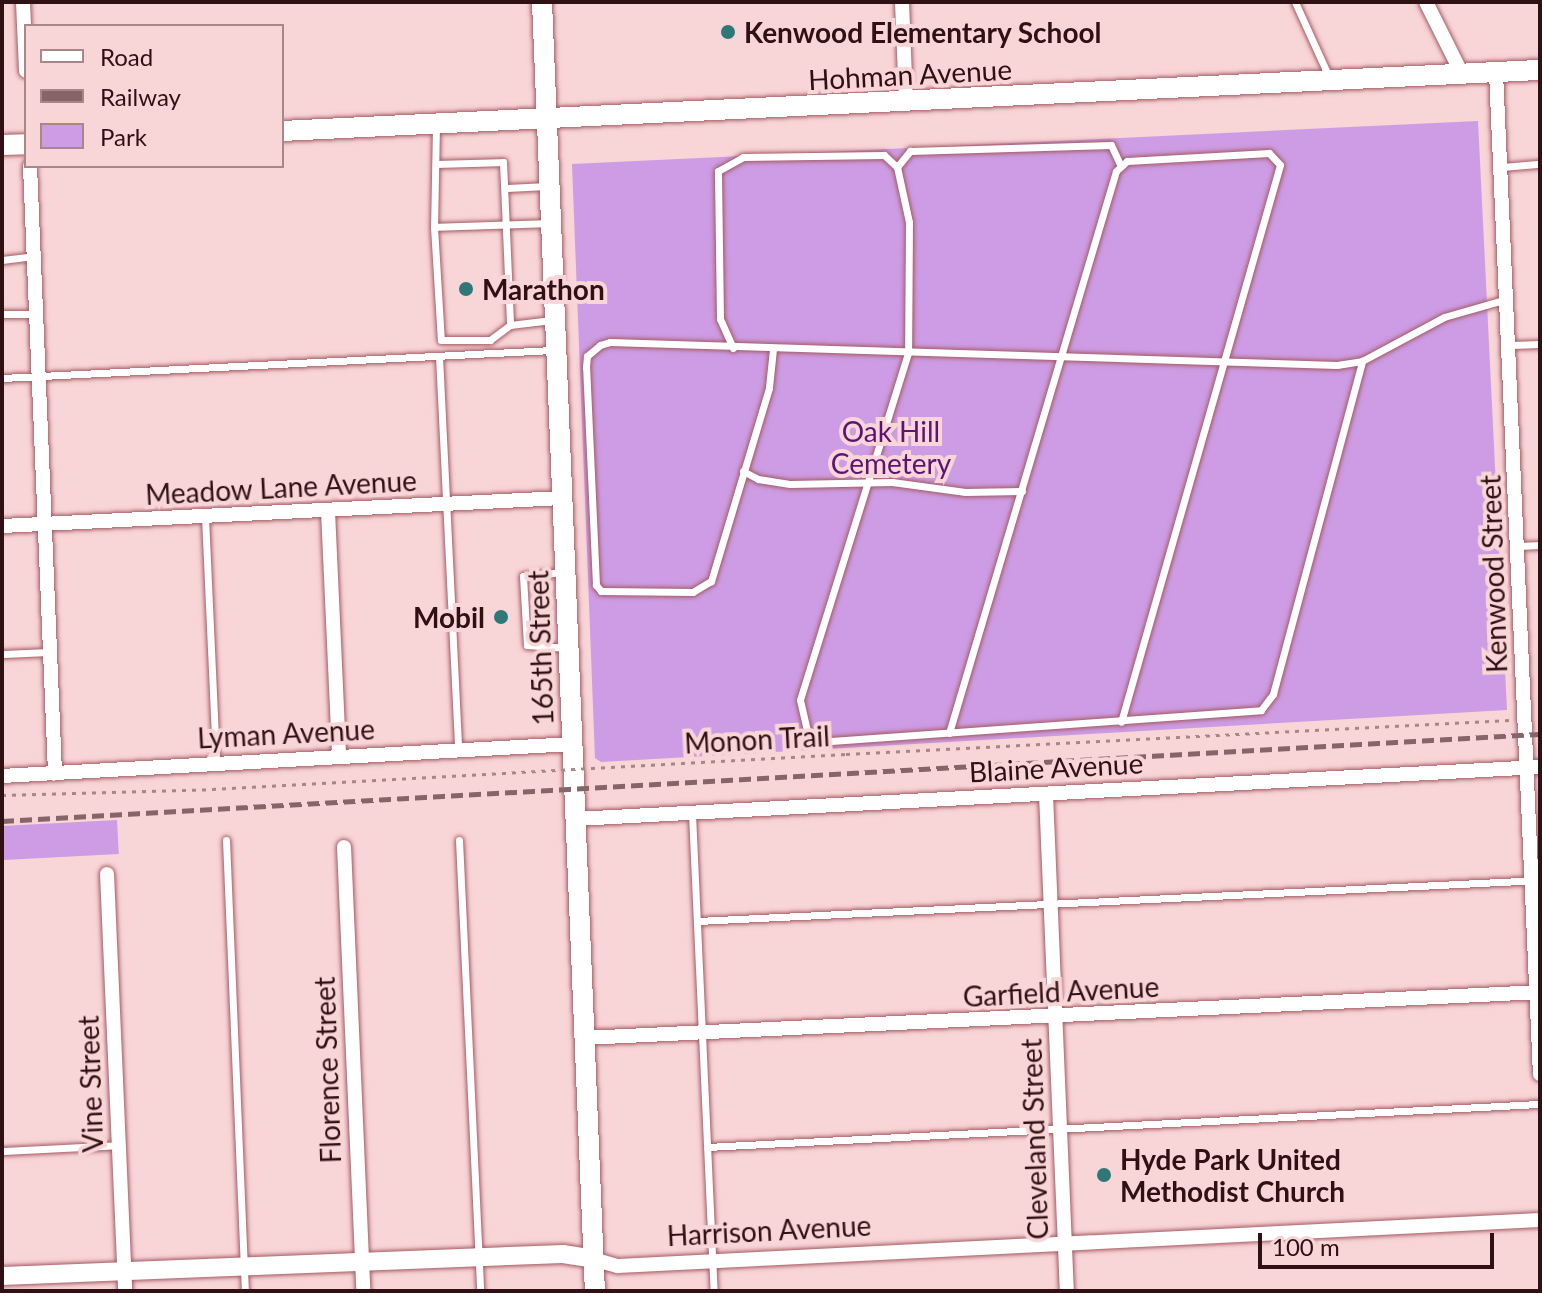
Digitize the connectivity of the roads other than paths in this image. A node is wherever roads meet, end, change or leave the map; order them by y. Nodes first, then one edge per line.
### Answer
1 (23, 2) edge
2 (542, 2) edge
3 (902, 2) edge
4 (1295, 2) edge
5 (1426, 2) edge
6 (24, 25) edge
7 (1540, 70) edge
8 (1496, 72) junction
9 (1462, 74) junction
10 (1331, 81) junction
11 (906, 102) junction
12 (546, 120) junction
13 (436, 124) junction
14 (284, 131) edge
15 (24, 144) edge
16 (2, 145) edge
17 (439, 164) junction
18 (1120, 164) junction
19 (1540, 164) edge
20 (897, 167) junction
21 (1502, 167) junction
22 (30, 168) edge
23 (549, 186) junction
24 (507, 188) junction
25 (474, 213) dead end
26 (550, 223) junction
27 (508, 225) junction
28 (475, 226) junction
29 (434, 227) junction
30 (34, 256) junction
31 (2, 260) edge
32 (1510, 299) junction
33 (2, 314) edge
34 (36, 314) junction
35 (554, 320) junction
36 (510, 325) junction
37 (1540, 344) edge
38 (1511, 345) junction
39 (733, 348) junction
40 (773, 349) junction
41 (556, 350) junction
42 (908, 353) junction
43 (439, 356) junction
44 (1062, 358) junction
45 (1362, 361) junction
46 (1226, 364) junction
47 (39, 376) junction
48 (2, 378) edge
49 (743, 471) junction
50 (869, 482) junction
51 (1022, 491) junction
52 (562, 498) junction
53 (447, 505) junction
54 (328, 511) junction
55 (205, 517) junction
56 (45, 524) junction
57 (2, 526) edge
58 (1540, 545) edge
59 (1519, 546) junction
60 (565, 572) junction
61 (568, 648) junction
62 (50, 652) junction
63 (2, 654) edge
64 (1121, 722) junction
65 (949, 733) junction
66 (572, 744) junction
67 (458, 750) junction
68 (339, 756) junction
69 (216, 763) junction
70 (1533, 768) edge
71 (55, 773) junction
72 (2, 776) edge
73 (1046, 794) junction
74 (692, 812) junction
75 (576, 819) junction
76 (226, 840) dead end
77 (459, 840) dead end
78 (344, 847) dead end
79 (107, 874) dead end
80 (1536, 880) edge
81 (1050, 904) junction
82 (697, 921) junction
83 (1538, 992) edge
84 (1055, 1018) junction
85 (702, 1033) junction
86 (584, 1038) junction
87 (1540, 1074) edge
88 (1540, 1104) edge
89 (1060, 1130) junction
90 (119, 1145) junction
91 (707, 1147) junction
92 (2, 1151) edge
93 (1540, 1220) edge
94 (1065, 1242) junction
95 (479, 1258) junction
96 (593, 1259) junction
97 (712, 1261) junction
98 (361, 1263) junction
99 (244, 1268) junction
100 (124, 1271) junction
101 (2, 1276) edge
102 (125, 1291) edge
103 (245, 1291) edge
104 (363, 1291) edge
105 (480, 1291) edge
106 (595, 1291) edge
107 (714, 1291) edge
108 (1067, 1291) edge

1 - 6 street
2 - 12 main road, 165th Street
3 - 11 street
4 - 10 lane
5 - 9 street
7 - 8 main road, Hohman Avenue
8 - 9 main road, Hohman Avenue
8 - 21 street, Kenwood Street
9 - 10 main road, Hohman Avenue
10 - 11 main road, Hohman Avenue
11 - 12 main road, Hohman Avenue
12 - 13 main road, Hohman Avenue
12 - 23 main road, 165th Street
13 - 14 main road, Hohman Avenue
13 - 17 lane
15 - 16 main road
17 - 24 lane
17 - 29 lane
18 - 20 lane
18 - 44 lane
18 - 46 lane
19 - 21 lane
20 - 39 lane
20 - 42 lane
21 - 32 street, Kenwood Street
22 - 30 street
23 - 24 lane
23 - 26 main road, 165th Street
24 - 27 lane
25 - 28 lane
26 - 27 lane
26 - 35 main road, 165th Street
27 - 28 lane
27 - 36 lane
28 - 29 lane
29 - 36 lane
30 - 31 lane
30 - 34 street
32 - 38 street, Kenwood Street
32 - 45 lane
33 - 34 lane
34 - 47 street
35 - 36 lane
35 - 41 main road, 165th Street
37 - 38 lane
38 - 59 street, Kenwood Street
39 - 40 lane
39 - 49 lane
40 - 42 lane
40 - 49 lane
41 - 43 lane
41 - 52 main road, 165th Street
42 - 44 lane
42 - 50 lane
43 - 47 lane
43 - 53 lane
44 - 46 lane
44 - 51 lane
45 - 46 lane
45 - 64 lane
46 - 64 lane
47 - 48 lane
47 - 56 street
49 - 50 lane
50 - 51 lane
50 - 65 lane
51 - 65 lane
52 - 53 street, Meadow Lane Avenue
52 - 60 main road, 165th Street
53 - 54 street, Meadow Lane Avenue
53 - 67 lane
54 - 55 street, Meadow Lane Avenue
54 - 68 street
55 - 56 street, Meadow Lane Avenue
55 - 69 lane
56 - 57 street, Meadow Lane Avenue
56 - 62 street
58 - 59 lane
59 - 70 street, Kenwood Street
60 - 61 main road, 165th Street
60 - 61 lane
61 - 66 main road, 165th Street
62 - 63 lane
62 - 71 street
64 - 65 lane
66 - 67 street, Lyman Avenue
66 - 75 main road, 165th Street
67 - 68 street, Lyman Avenue
68 - 69 street, Lyman Avenue
69 - 71 street, Lyman Avenue
70 - 73 street, Blaine Avenue
70 - 80 street, Kenwood Street
71 - 72 street, Lyman Avenue
73 - 74 street, Blaine Avenue
73 - 81 street, Cleveland Street
74 - 75 street, Blaine Avenue
74 - 82 lane
75 - 86 main road, 165th Street
76 - 99 lane
77 - 95 lane
78 - 98 street, Florence Street
79 - 90 street, Vine Street
80 - 81 lane
80 - 83 street, Kenwood Street
81 - 82 lane
81 - 84 street, Cleveland Street
82 - 85 lane
83 - 84 street, Garfield Avenue
83 - 87 street, Kenwood Street
84 - 85 street, Garfield Avenue
84 - 89 street, Cleveland Street
85 - 86 street, Garfield Avenue
85 - 91 lane
86 - 96 main road, 165th Street
88 - 89 lane
89 - 91 lane
89 - 94 street, Cleveland Street
90 - 92 lane
90 - 100 street, Vine Street
91 - 97 lane
93 - 94 street, Harrison Avenue
94 - 97 street, Harrison Avenue
94 - 108 street, Cleveland Street
95 - 96 street, Harrison Avenue
95 - 98 street, Harrison Avenue
95 - 105 lane
96 - 97 street, Harrison Avenue
96 - 106 main road, 165th Street
97 - 107 lane
98 - 99 street, Harrison Avenue
98 - 104 street, Florence Street
99 - 100 street, Harrison Avenue
99 - 103 lane
100 - 101 street, Harrison Avenue
100 - 102 street, Vine Street

